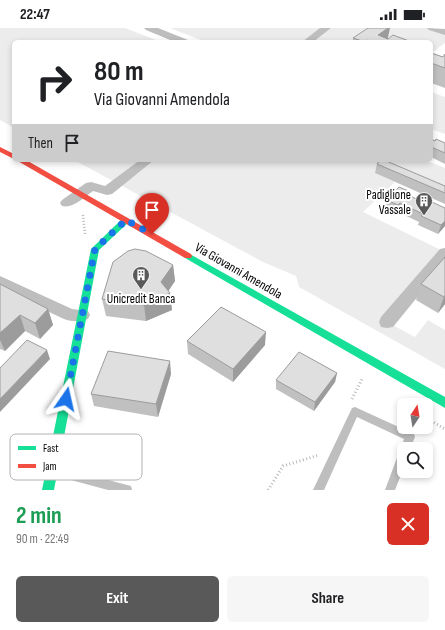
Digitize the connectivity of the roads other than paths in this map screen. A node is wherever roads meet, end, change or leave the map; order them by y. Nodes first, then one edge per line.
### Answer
1 (149, 28) edge
2 (326, 28) edge
3 (432, 28) edge
4 (445, 32) edge
5 (179, 40) edge
6 (309, 40) edge
7 (0, 149) edge
8 (12, 156) edge
9 (24, 162) edge
10 (145, 162) edge
11 (80, 194) junction
12 (67, 203) dead end
13 (126, 220) junction
14 (445, 253) edge
15 (0, 282) edge
16 (82, 315) junction
17 (387, 322) dead end
18 (445, 403) edge
19 (60, 434) edge
20 (408, 442) edge
21 (397, 472) edge
22 (50, 480) edge
23 (90, 480) edge
24 (48, 490) edge
25 (127, 490) edge
26 (318, 490) edge
27 (390, 490) edge

1 - 5 street
2 - 6 street
3 - 4 street
7 - 8 main road
9 - 11 main road, Via Giovanni Amendola
10 - 11 street
11 - 12 street
11 - 13 main road, Via Giovanni Amendola
13 - 16 main road
13 - 18 main road, Via Giovanni Amendola
14 - 17 street
15 - 16 street
16 - 19 main road
20 - 26 lane
21 - 27 lane
22 - 24 main road
23 - 25 lane

